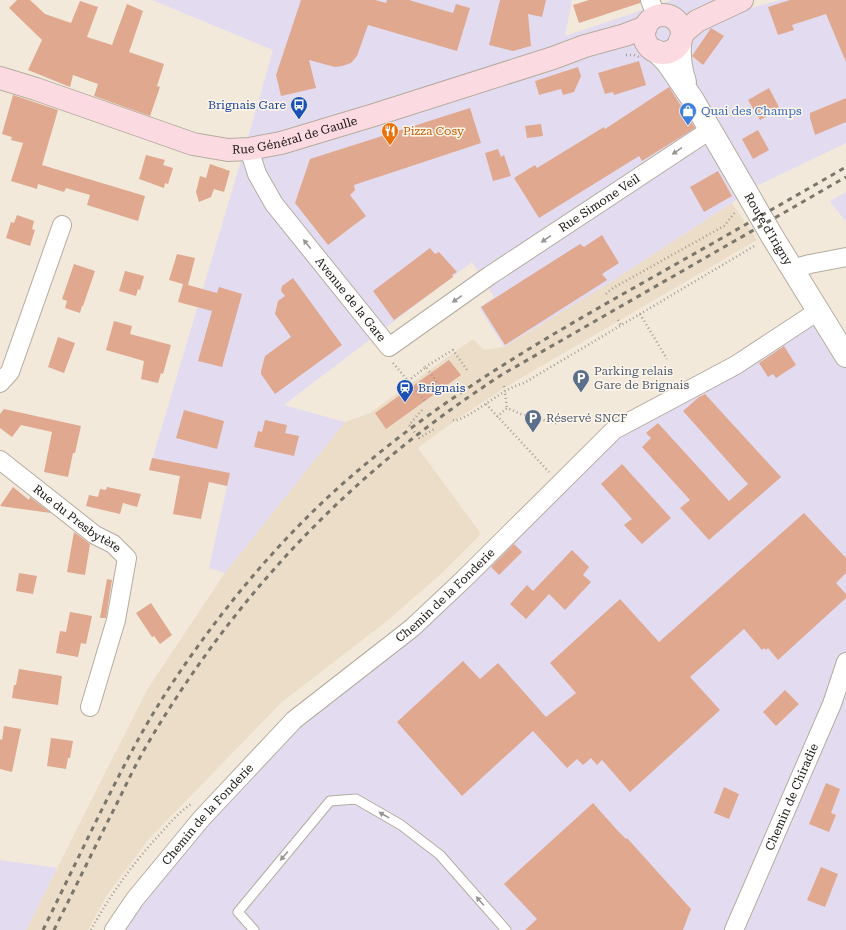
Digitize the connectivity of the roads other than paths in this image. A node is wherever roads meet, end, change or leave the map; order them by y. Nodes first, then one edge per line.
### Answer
1 (728, 0) edge
2 (742, 0) edge
3 (661, 29) edge
4 (0, 68) edge
5 (0, 78) edge
6 (36, 89) junction
7 (710, 130) junction
8 (250, 149) junction
9 (62, 225) dead end
10 (846, 257) edge
11 (792, 269) junction
12 (489, 276) joint
13 (818, 311) junction
14 (846, 356) edge
15 (0, 383) edge
16 (0, 460) edge
17 (846, 662) edge
18 (90, 707) dead end
19 (114, 930) edge
20 (254, 930) edge
21 (506, 930) edge
22 (734, 930) edge

1 - 3 main road, Rue Général de Gaulle
2 - 3 main road, Rue Général de Gaulle
3 - 7 street, Route d'Irigny
3 - 8 main road, Rue Général de Gaulle
4 - 6 main road, Rue Général de Gaulle
5 - 6 main road, Rue Général de Gaulle
6 - 8 main road, Rue Général de Gaulle
7 - 11 street, Route d'Irigny
7 -> 12 street, Rue Simone Veil
12 -> 8 street, Avenue de la Gare
9 - 15 street
10 - 11 street
11 - 13 street, Route d'Irigny
13 - 14 street, Route d'Irigny
13 - 19 street, Chemin de la Fonderie
16 - 18 street, Rue du Presbytère
17 - 22 street, Chemin de Chiradie
21 -> 20 lane

